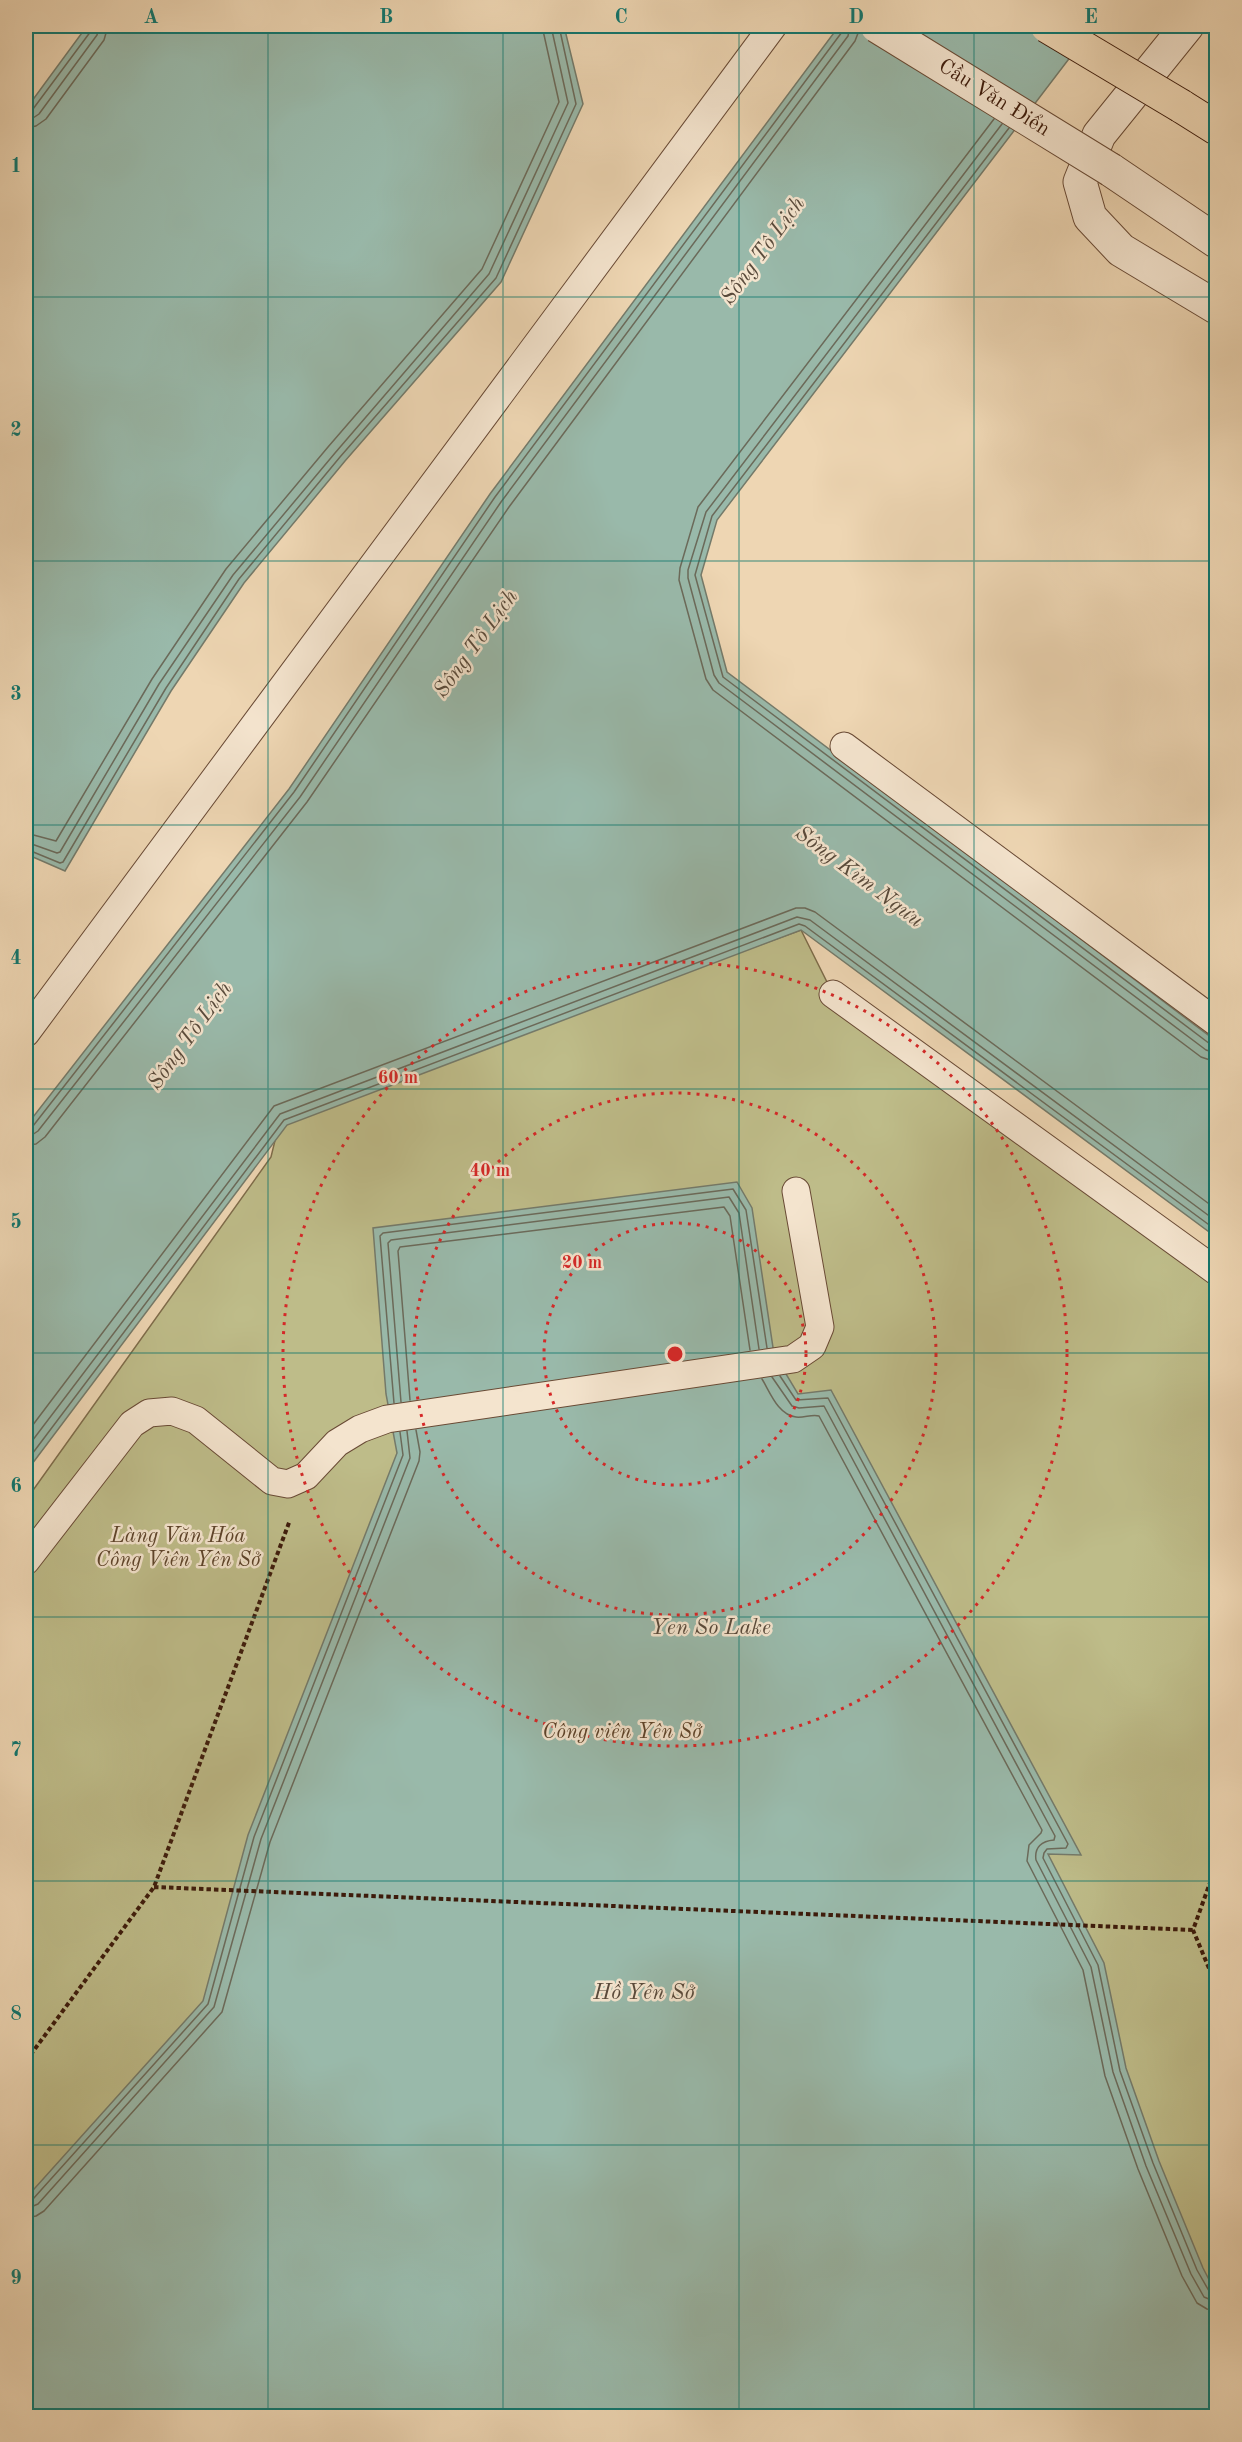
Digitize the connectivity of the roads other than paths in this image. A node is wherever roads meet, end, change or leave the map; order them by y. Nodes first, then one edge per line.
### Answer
1 (773, 26) edge
2 (877, 26) edge
3 (1047, 26) edge
4 (1187, 26) edge
5 (1216, 128) edge
6 (1216, 241) edge
7 (1216, 307) edge
8 (844, 746) dead end
9 (833, 994) dead end
10 (1216, 1022) edge
11 (26, 1033) edge
12 (796, 1191) dead end
13 (1216, 1271) edge
14 (26, 1561) edge

1 - 11 lane
2 - 6 street, Cầu Văn Điển, bridge
3 - 5 highway, bridge
4 - 7 street
8 - 10 lane
9 - 13 lane
12 - 14 lane

